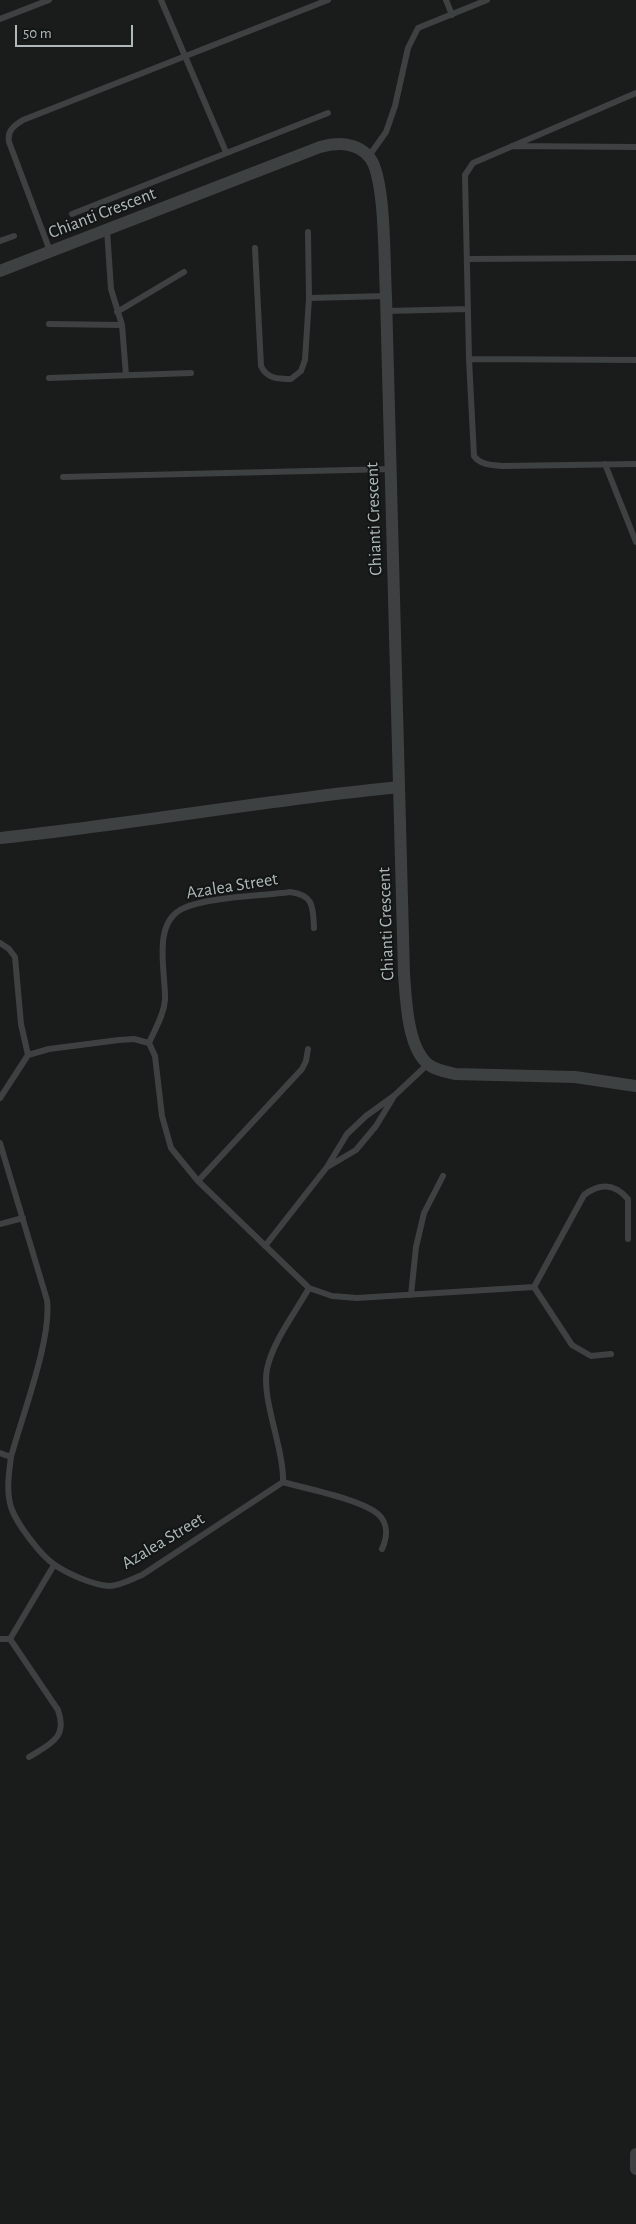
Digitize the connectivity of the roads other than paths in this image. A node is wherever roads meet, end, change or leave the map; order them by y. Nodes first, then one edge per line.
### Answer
1 (49, 0) edge
2 (161, 0) edge
3 (328, 0) edge
4 (446, 0) edge
5 (487, 0) edge
6 (452, 14) junction
7 (0, 19) edge
8 (185, 56) junction
9 (636, 92) edge
10 (328, 113) dead end
11 (510, 146) junction
12 (636, 147) edge
13 (226, 152) junction
14 (369, 156) junction
15 (72, 214) dead end
16 (107, 230) junction
17 (308, 232) dead end
18 (14, 236) dead end
19 (0, 242) edge
20 (255, 248) dead end
21 (50, 251) junction
22 (636, 258) edge
23 (467, 259) junction
24 (0, 271) edge
25 (184, 272) dead end
26 (386, 296) junction
27 (309, 298) junction
28 (468, 309) junction
29 (117, 312) junction
30 (386, 312) junction
31 (49, 324) dead end
32 (122, 324) junction
33 (469, 359) junction
34 (636, 360) edge
35 (192, 373) dead end
36 (126, 375) junction
37 (49, 378) dead end
38 (605, 464) junction
39 (636, 464) edge
40 (390, 470) junction
41 (63, 477) dead end
42 (636, 542) edge
43 (399, 786) junction
44 (0, 838) edge
45 (314, 928) dead end
46 (0, 943) edge
47 (148, 1043) junction
48 (308, 1050) dead end
49 (28, 1056) junction
50 (428, 1064) junction
51 (636, 1086) edge
52 (395, 1095) junction
53 (0, 1098) edge
54 (0, 1143) edge
55 (327, 1168) junction
56 (443, 1176) dead end
57 (198, 1181) junction
58 (22, 1218) junction
59 (0, 1224) edge
60 (628, 1239) dead end
61 (265, 1246) junction
62 (534, 1287) junction
63 (309, 1288) junction
64 (410, 1295) junction
65 (611, 1354) dead end
66 (0, 1453) edge
67 (11, 1456) junction
68 (283, 1482) junction
69 (382, 1549) dead end
70 (54, 1565) junction
71 (0, 1639) edge
72 (10, 1639) junction
73 (28, 1757) dead end
74 (636, 2154) edge
75 (636, 2169) edge

1 - 7 lane
2 - 8 lane
3 - 8 lane
4 - 6 lane
5 - 6 lane
6 - 14 lane
8 - 13 lane
8 - 21 lane
9 - 11 lane
10 - 13 lane
11 - 12 lane
11 - 23 lane
13 - 15 lane
14 - 16 street, Chianti Crescent
14 - 26 street, Chianti Crescent
16 - 21 street, Chianti Crescent
16 - 29 lane
17 - 27 lane
18 - 19 lane
20 - 27 lane
21 - 24 street, Chianti Crescent
22 - 23 lane
23 - 28 lane
25 - 29 lane
26 - 27 lane
26 - 30 street, Chianti Crescent
28 - 30 lane
28 - 33 lane
29 - 32 lane
30 - 40 street, Chianti Crescent
31 - 32 lane
32 - 36 lane
33 - 34 lane
33 - 38 lane
35 - 36 lane
36 - 37 lane
38 - 39 lane
38 - 42 lane
40 - 41 lane
40 - 43 street, Chianti Crescent
43 - 44 street
43 - 50 street, Chianti Crescent
45 - 47 lane, Azalea Street
46 - 49 lane
47 - 49 lane
47 - 57 lane
48 - 57 lane
49 - 53 lane
50 - 51 street
50 - 52 lane
52 - 55 lane
52 - 55 lane
54 - 58 lane, Azalea Street
55 - 61 lane
56 - 64 lane
57 - 61 lane
58 - 59 lane
58 - 67 lane, Azalea Street
60 - 62 lane
61 - 63 lane
62 - 64 lane
62 - 65 lane
63 - 64 lane
63 - 68 lane
66 - 67 lane
67 - 70 lane, Azalea Street
68 - 69 lane
68 - 70 lane, Azalea Street
70 - 72 lane
71 - 72 lane
72 - 73 lane
74 - 75 street

